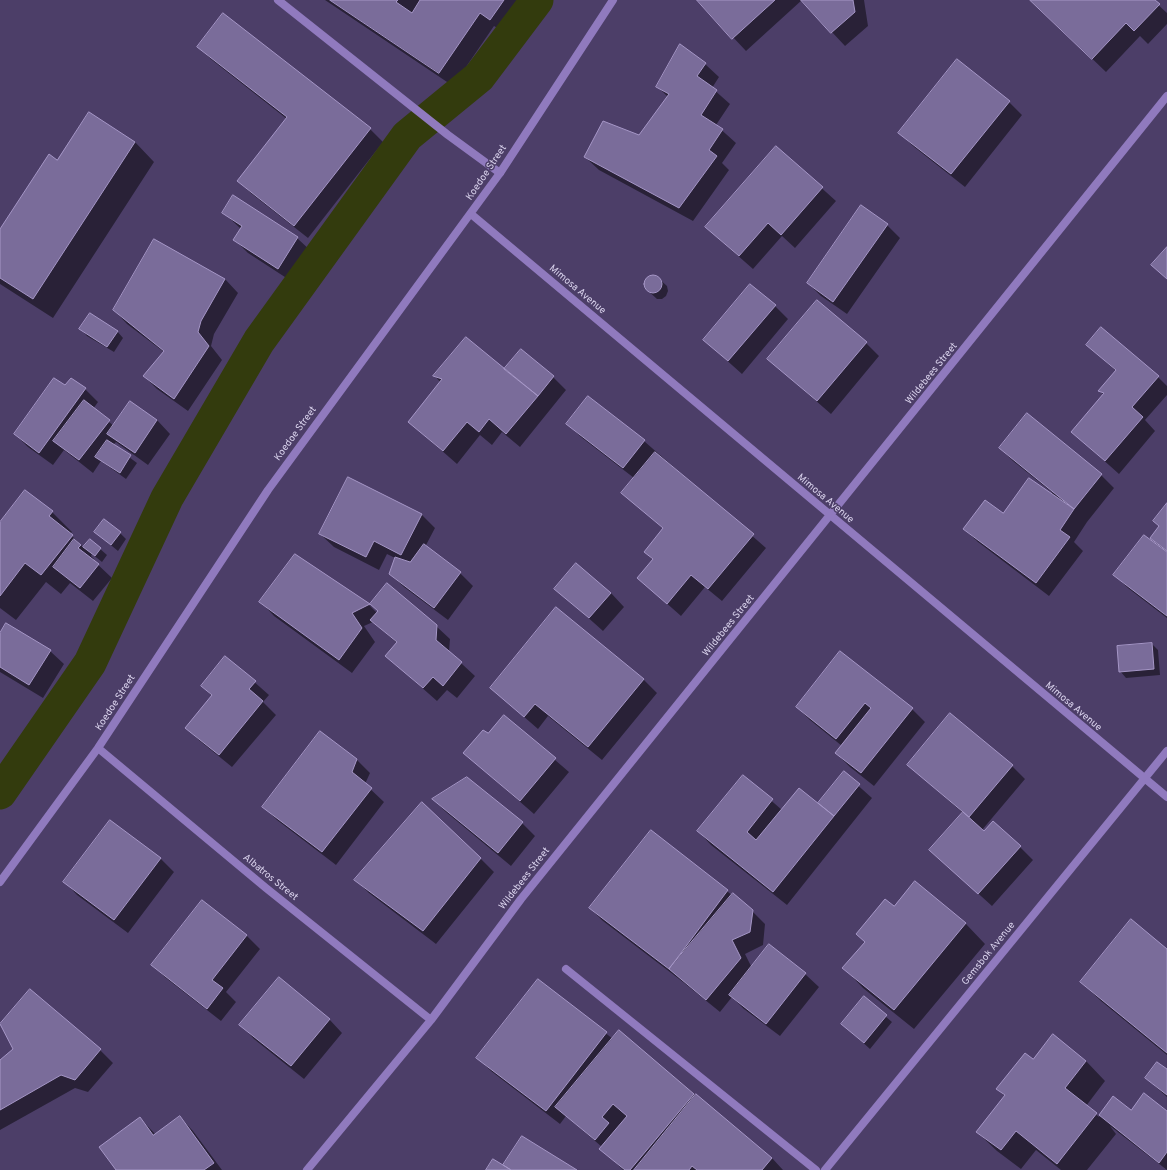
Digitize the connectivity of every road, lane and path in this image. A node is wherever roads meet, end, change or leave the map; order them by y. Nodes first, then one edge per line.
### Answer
1 (278, 0) edge
2 (613, 0) edge
3 (1167, 96) edge
4 (500, 173) junction
5 (471, 214) junction
6 (830, 516) junction
7 (98, 748) junction
8 (1167, 751) edge
9 (1145, 780) junction
10 (1167, 797) edge
11 (0, 882) edge
12 (566, 969) dead end
13 (431, 1020) junction
14 (307, 1170) edge
15 (816, 1170) edge
16 (826, 1170) edge

1 - 4 street
2 - 4 street, Koedoe Street
3 - 6 street, Wildebees Street
4 - 5 street, Koedoe Street
5 - 6 street, Mimosa Avenue
5 - 7 street, Koedoe Street
6 - 9 street, Mimosa Avenue
6 - 13 street, Wildebees Street
7 - 11 street, Koedoe Street
7 - 13 street, Albatros Street
8 - 9 street, Gemsbok Avenue
9 - 10 street, Mimosa Avenue
9 - 16 street, Gemsbok Avenue
12 - 15 street
13 - 14 street, Wildebees Street

